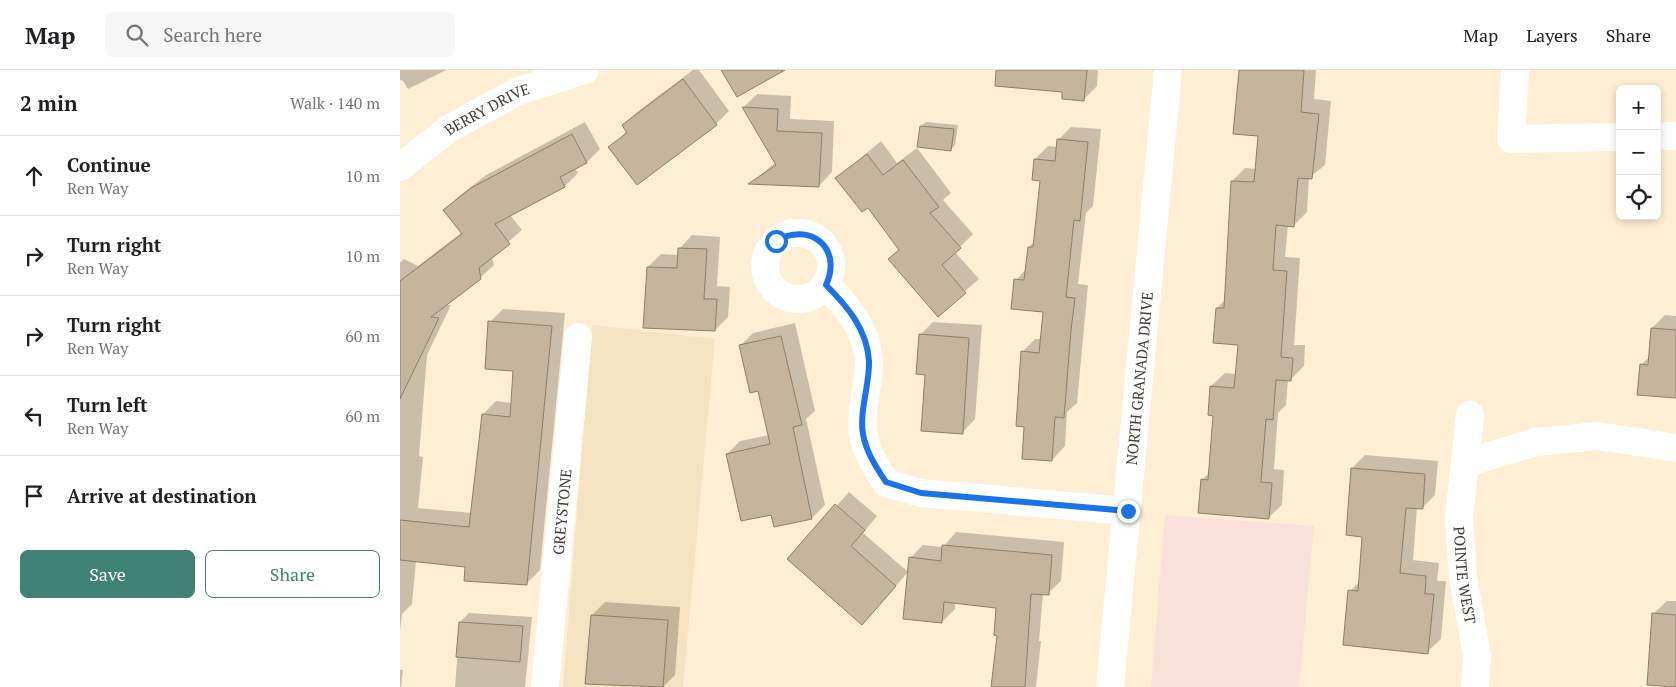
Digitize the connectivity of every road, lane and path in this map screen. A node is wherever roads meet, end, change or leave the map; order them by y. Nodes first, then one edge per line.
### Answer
1 (585, 70) edge
2 (1168, 70) edge
3 (1516, 70) edge
4 (1661, 136) edge
5 (1676, 136) edge
6 (1616, 137) edge
7 (400, 168) edge
8 (826, 285) dead end
9 (578, 337) dead end
10 (1470, 415) dead end
11 (1676, 448) edge
12 (1466, 463) junction
13 (1128, 511) junction
14 (545, 687) edge
15 (1110, 687) edge
16 (1475, 687) edge

1 - 7 street, BERRY DRIVE
2 - 13 street, NORTH GRANADA DRIVE
3 - 6 street
4 - 5 street
8 - 13 street
9 - 14 street, GREYSTONE
10 - 12 street, POINTE WEST
11 - 12 street
12 - 16 street, POINTE WEST
13 - 15 street, NORTH GRANADA DRIVE

